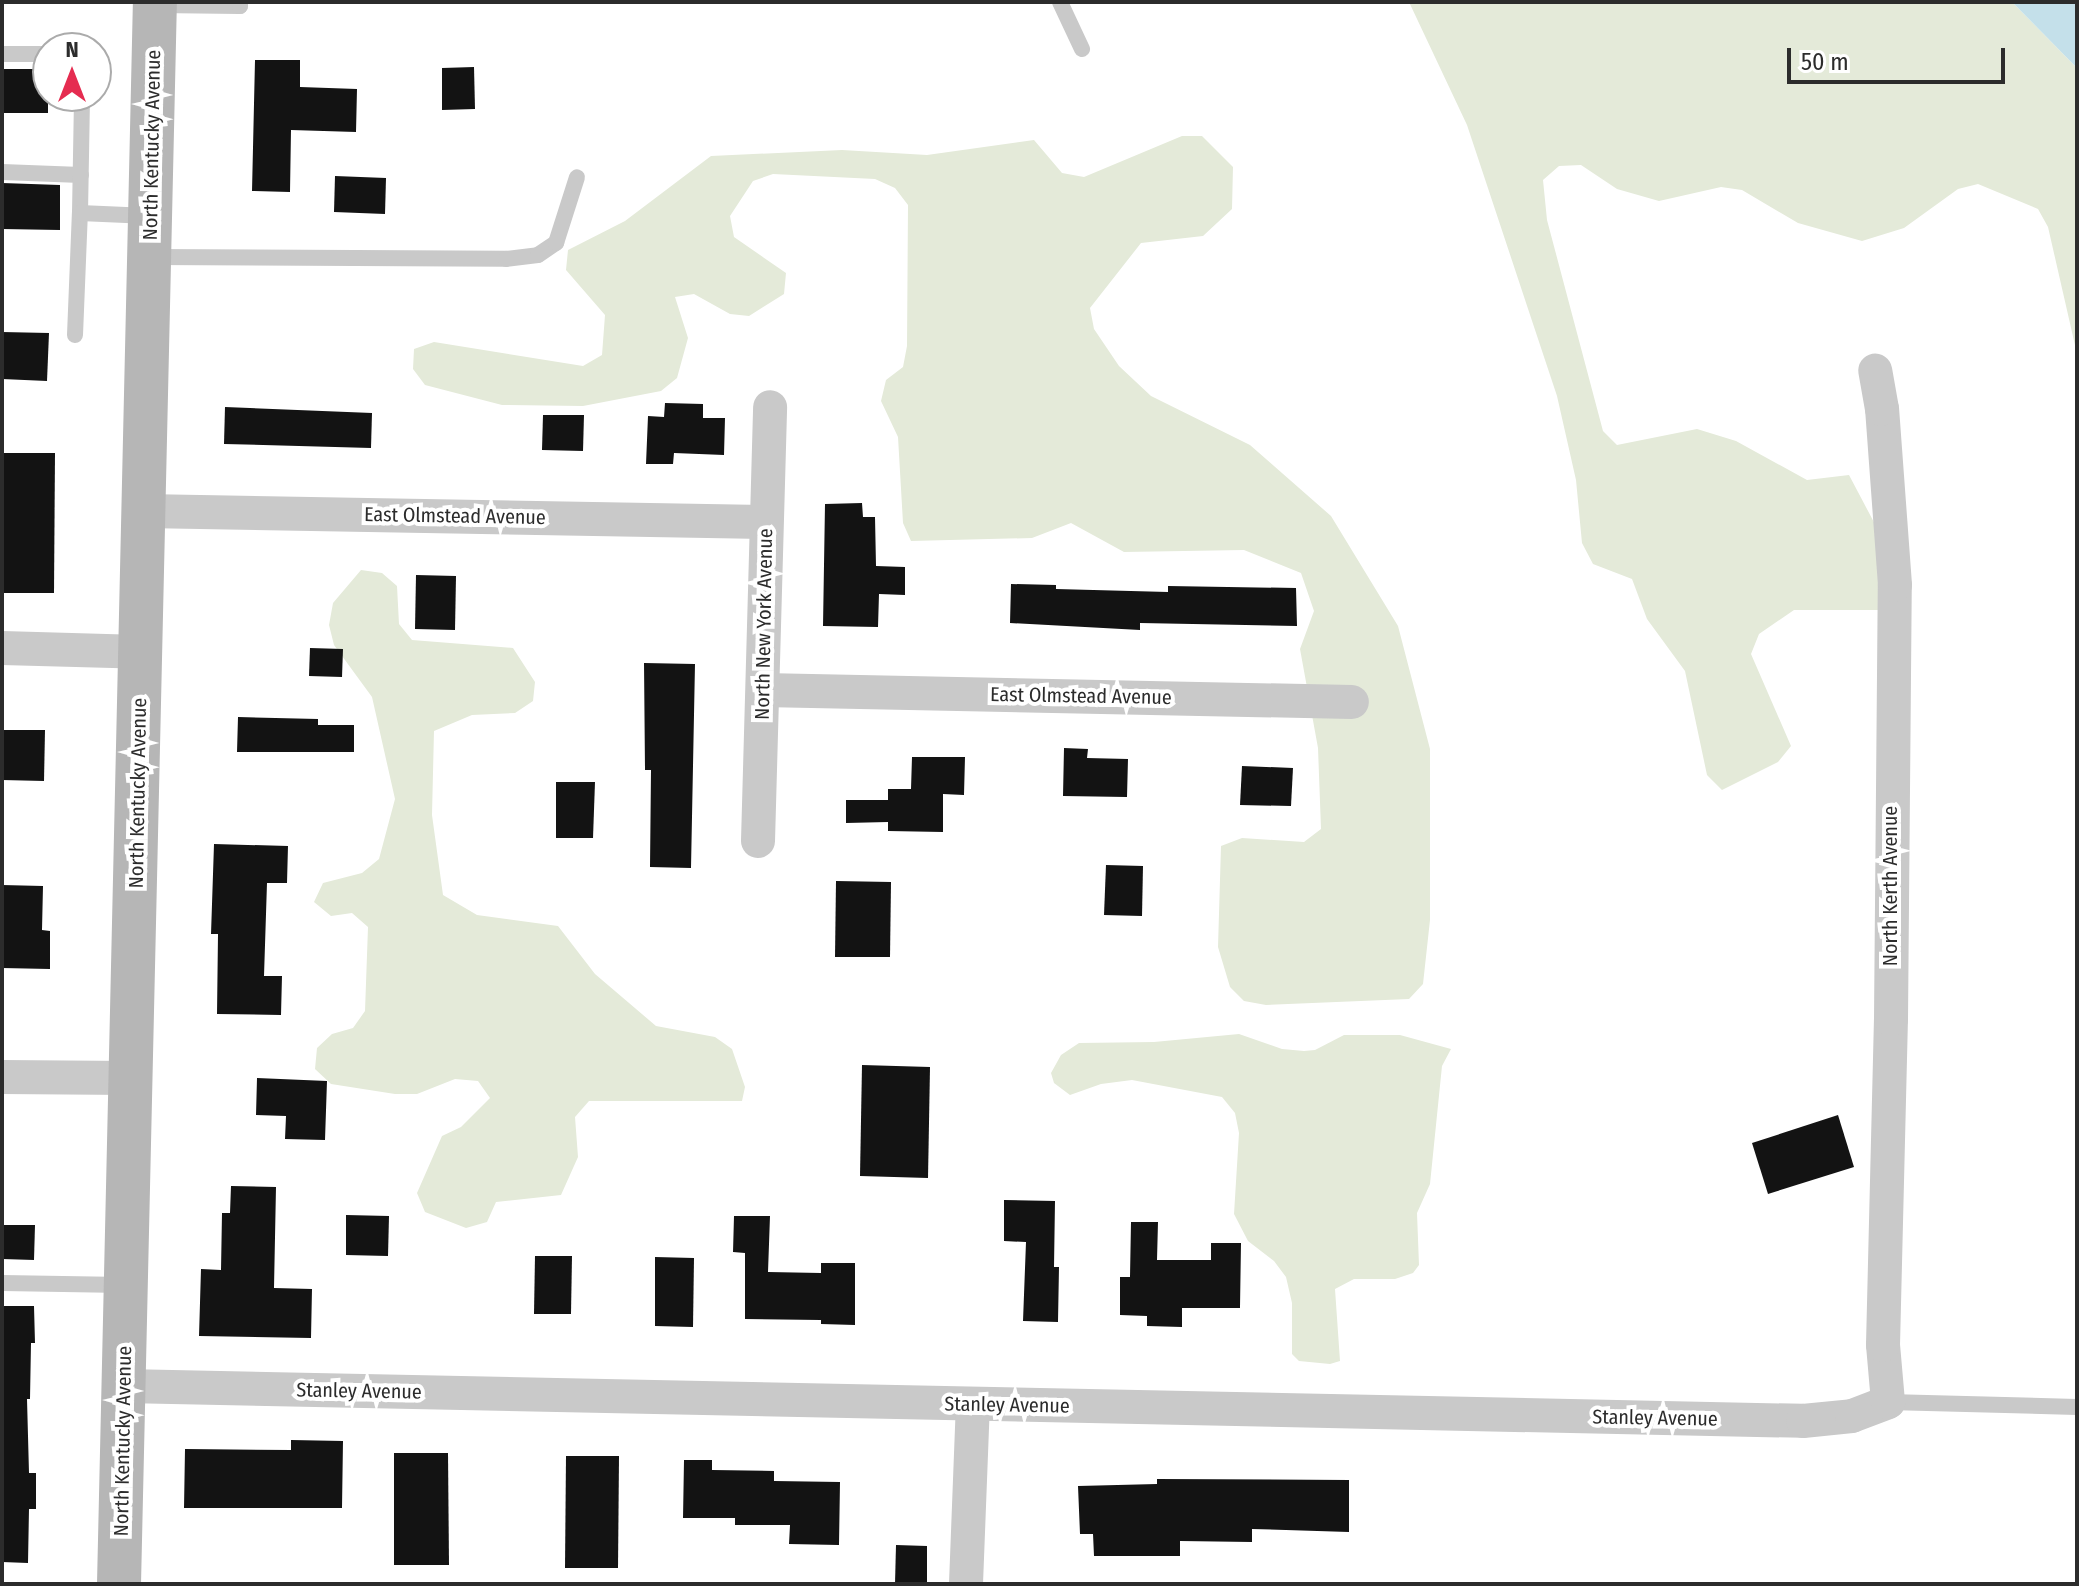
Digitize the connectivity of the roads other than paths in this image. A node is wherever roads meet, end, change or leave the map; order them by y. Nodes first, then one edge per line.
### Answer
1 (240, 2) edge
2 (1060, 2) edge
3 (155, 4) edge
4 (1082, 49) dead end
5 (2, 54) edge
6 (32, 54) edge
7 (82, 112) edge
8 (2, 172) edge
9 (81, 175) junction
10 (577, 177) dead end
11 (80, 213) junction
12 (150, 236) junction
13 (75, 335) dead end
14 (1875, 371) dead end
15 (770, 407) dead end
16 (144, 511) junction
17 (766, 522) junction
18 (2, 648) edge
19 (141, 652) junction
20 (763, 690) junction
21 (1352, 702) dead end
22 (758, 841) dead end
23 (2, 1077) edge
24 (131, 1078) junction
25 (2, 1283) edge
26 (126, 1285) junction
27 (124, 1386) junction
28 (1888, 1402) junction
29 (973, 1404) junction
30 (2077, 1407) edge
31 (119, 1584) edge
32 (966, 1584) edge

1 - 3 lane
2 - 4 lane
3 - 12 street, North Kentucky Avenue
5 - 6 lane
7 - 9 lane
8 - 9 lane
9 - 11 lane
10 - 12 lane
11 - 12 lane
11 - 13 lane
12 - 16 street, North Kentucky Avenue
14 - 28 street, North Kerth Avenue
15 - 17 street, North New York Avenue
16 - 17 street, East Olmstead Avenue
16 - 19 street, North Kentucky Avenue
17 - 20 street, North New York Avenue
18 - 19 street
19 - 24 street, North Kentucky Avenue
20 - 21 street, East Olmstead Avenue
20 - 22 street, North New York Avenue
23 - 24 street
24 - 26 street, North Kentucky Avenue
25 - 26 lane
26 - 27 street, North Kentucky Avenue
27 - 29 street, Stanley Avenue
27 - 31 street, North Kentucky Avenue
28 - 29 street, Stanley Avenue
28 - 30 lane
29 - 32 street

